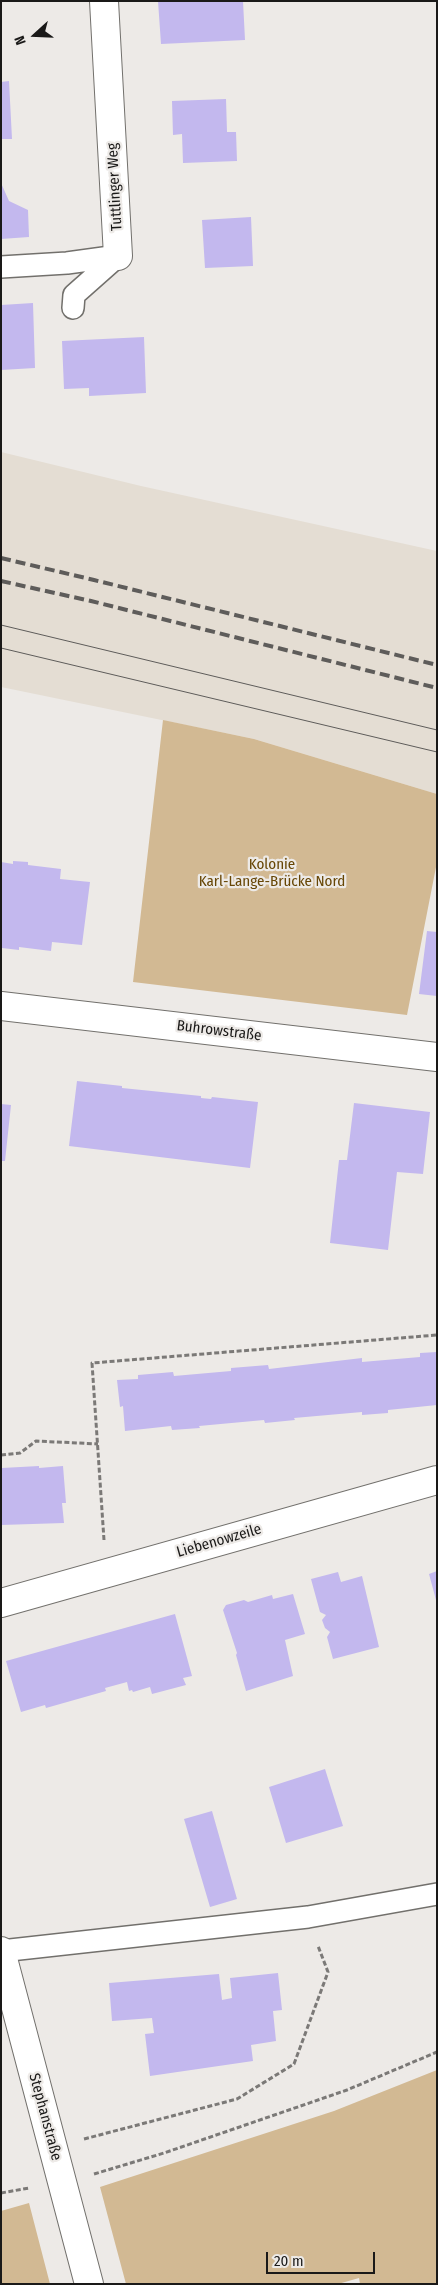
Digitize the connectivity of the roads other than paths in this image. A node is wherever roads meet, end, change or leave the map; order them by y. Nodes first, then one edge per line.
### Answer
1 (104, 1) edge
2 (118, 256) junction
3 (1, 267) edge
4 (73, 308) dead end
5 (1, 1006) edge
6 (437, 1057) edge
7 (437, 1480) edge
8 (1, 1603) edge
9 (437, 1894) edge
10 (1, 1951) edge
11 (89, 2284) edge

1 - 2 street, Tuttlinger Weg
2 - 3 lane
2 - 4 lane
5 - 6 street, Buhrowstraße
7 - 8 street, Liebenowzeile
9 - 10 lane
10 - 11 street, Stephanstraße

